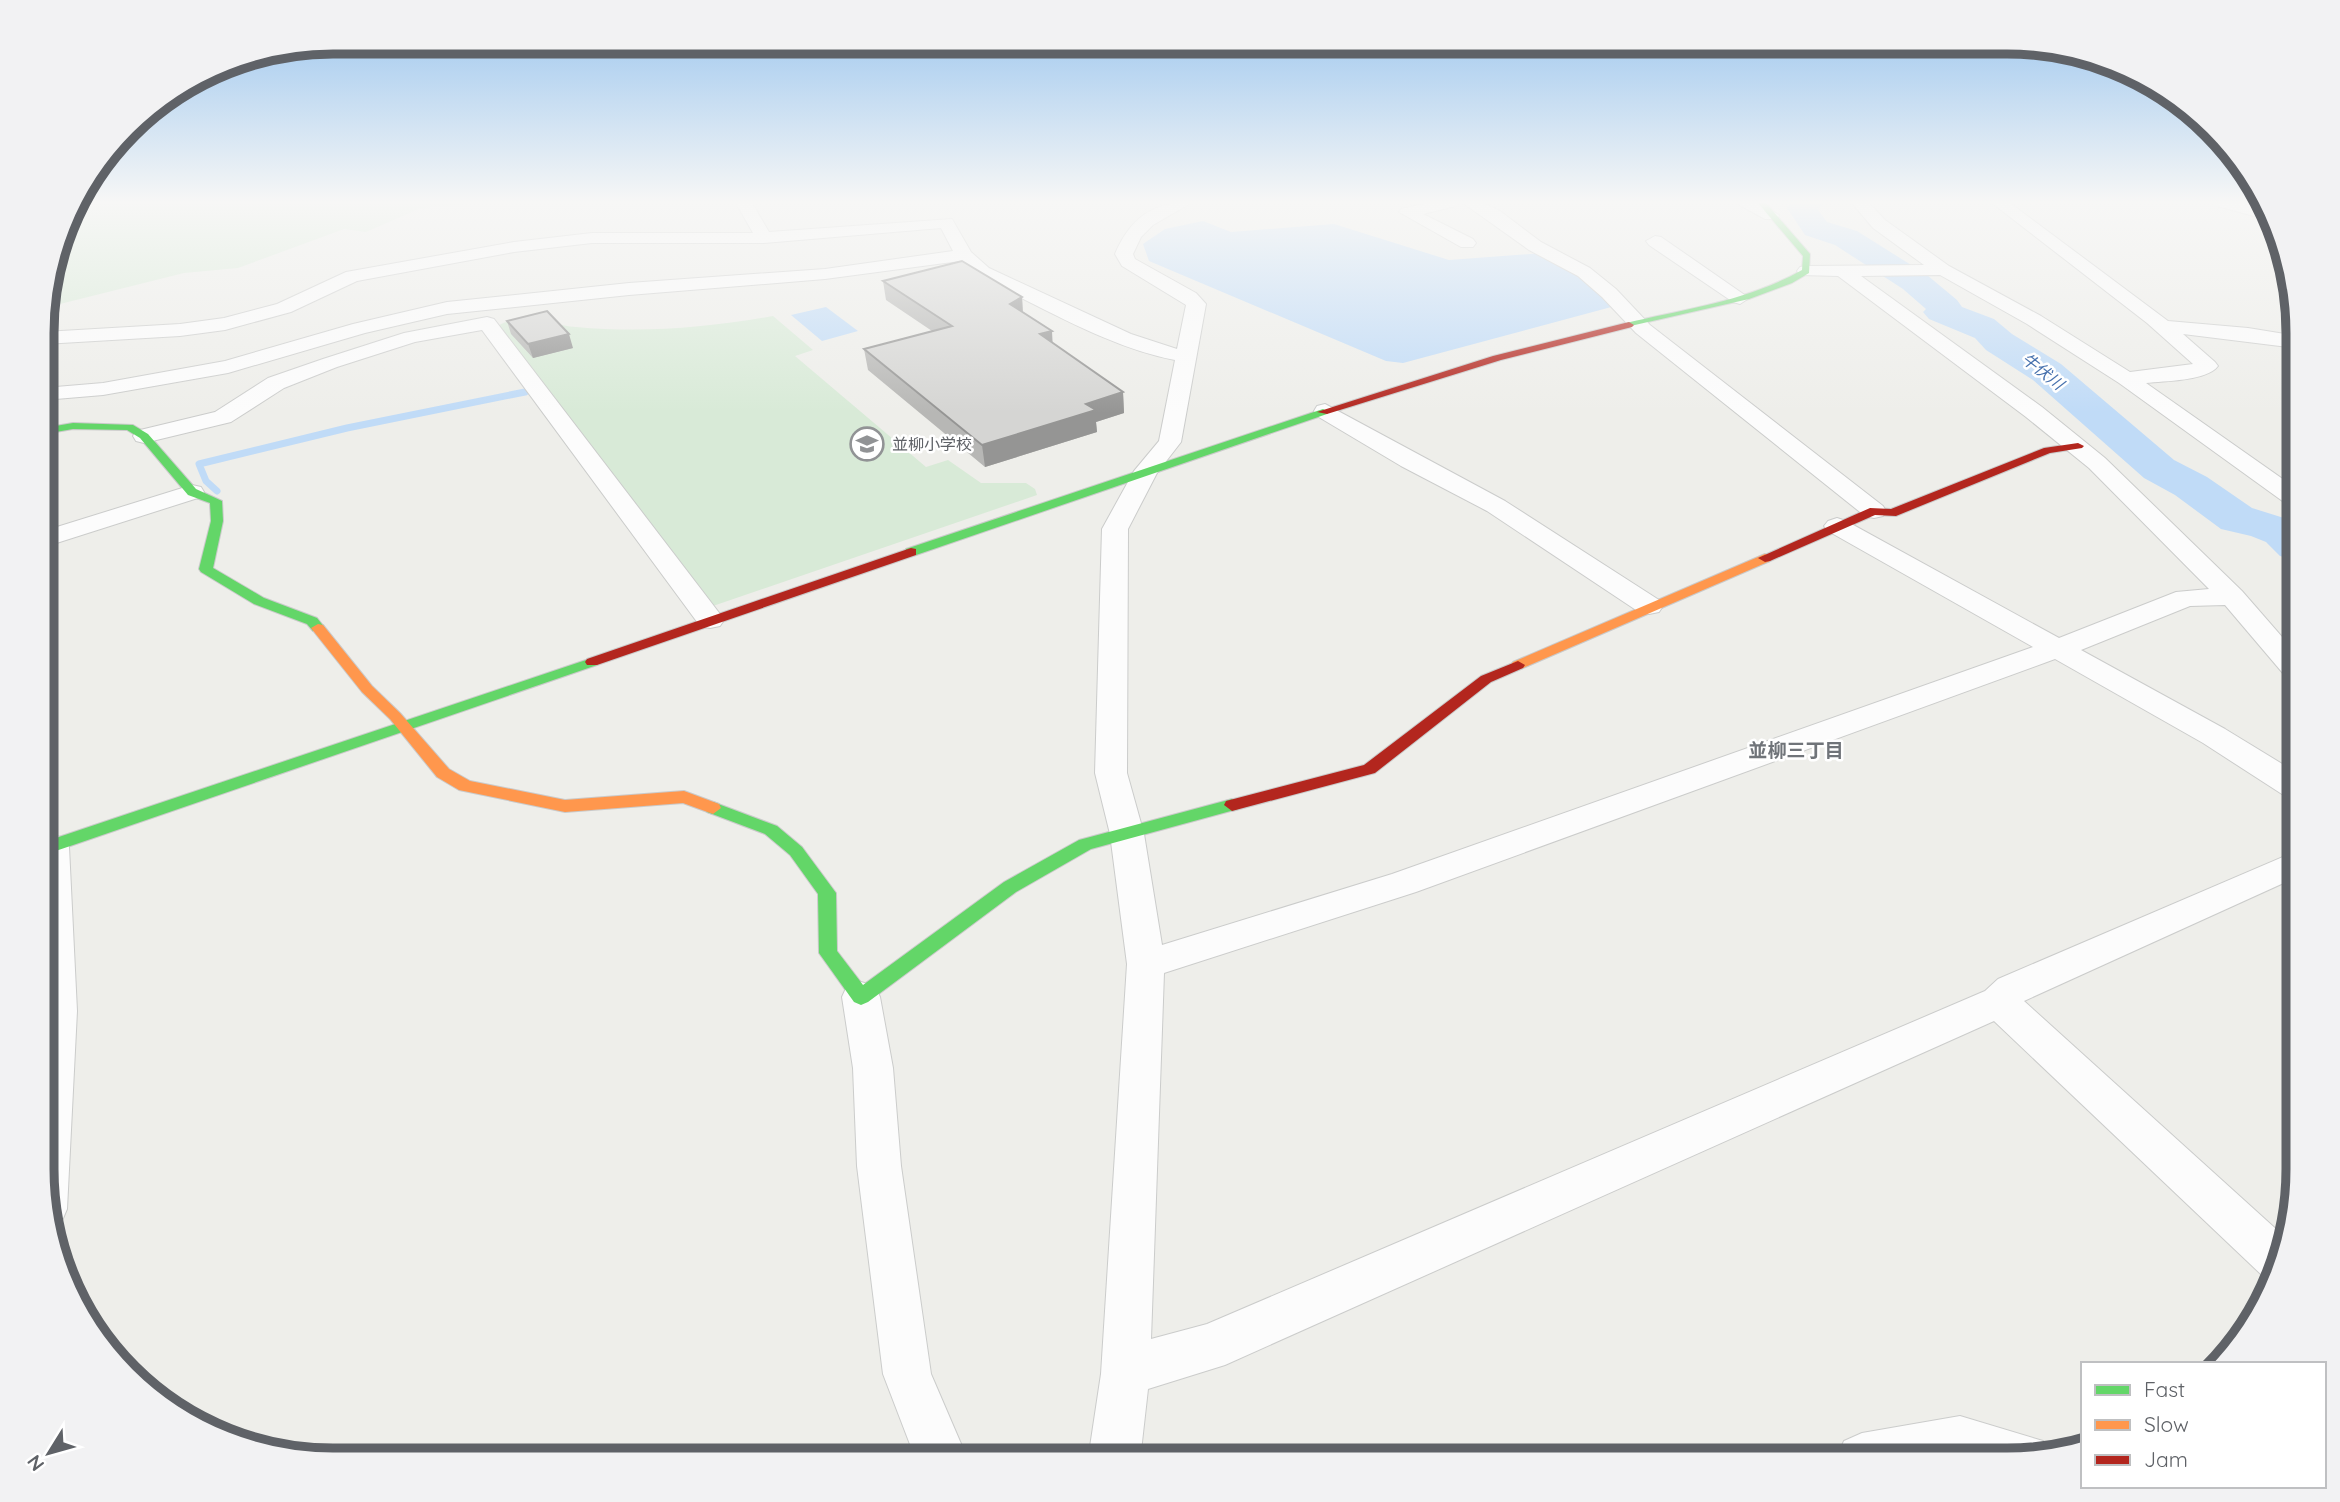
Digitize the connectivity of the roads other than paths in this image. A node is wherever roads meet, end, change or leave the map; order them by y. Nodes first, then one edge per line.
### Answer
1 (368, 273) edge
2 (826, 273) edge
3 (985, 273) edge
4 (1147, 273) edge
5 (1585, 273) edge
6 (1703, 273) edge
7 (1803, 273) edge
8 (1850, 273) edge
9 (1945, 273) edge
10 (2092, 273) edge
11 (1740, 298) junction
12 (1636, 324) junction
13 (2162, 326) junction
14 (54, 337) edge
15 (2272, 339) junction
16 (2286, 341) edge
17 (1184, 356) junction
18 (2224, 359) junction
19 (2126, 379) junction
20 (54, 393) edge
21 (1325, 411) junction
22 (54, 429) edge
23 (144, 436) junction
24 (2078, 446) junction
25 (1146, 471) junction
26 (192, 492) junction
27 (2286, 492) edge
28 (1874, 511) junction
29 (1838, 526) junction
30 (54, 536) edge
31 (2232, 597) junction
32 (1649, 606) junction
33 (710, 620) junction
34 (2059, 648) junction
35 (2286, 659) edge
36 (404, 727) junction
37 (2286, 781) edge
38 (1127, 834) junction
39 (54, 846) edge
40 (2286, 868) edge
41 (54, 946) edge
42 (1146, 964) junction
43 (860, 997) junction
44 (1999, 1002) junction
45 (54, 1072) edge
46 (2272, 1255) edge
47 (1125, 1374) junction
48 (937, 1448) edge
49 (1116, 1448) edge
50 (1924, 1448) edge
51 (1985, 1448) edge

1 - 14 street
2 - 20 street
3 - 17 street
4 - 17 street
5 - 12 street
6 - 11 street
7 - 11 street
8 - 24 street
9 - 19 street
10 - 13 street
11 - 12 street
12 - 21 street
12 - 28 street
13 - 15 street
13 - 18 street
15 - 16 street
15 - 18 street
17 - 25 street
18 - 19 street
19 - 27 street
21 - 25 street
21 - 32 street
22 - 23 street
23 - 26 street
23 - 33 street
24 - 28 street
24 - 31 street
25 - 33 street
25 - 38 street
26 - 30 street
26 - 36 street
28 - 29 street
29 - 32 street
29 - 34 street
31 - 34 street
31 - 35 street
32 - 38 street
33 - 36 street
34 - 37 street
34 - 42 street
36 - 39 street
36 - 43 street
38 - 42 street
38 - 43 street
40 - 44 street
41 - 45 street
42 - 47 street
43 - 48 street
44 - 46 street
44 - 47 street
47 - 49 street
50 - 51 street

